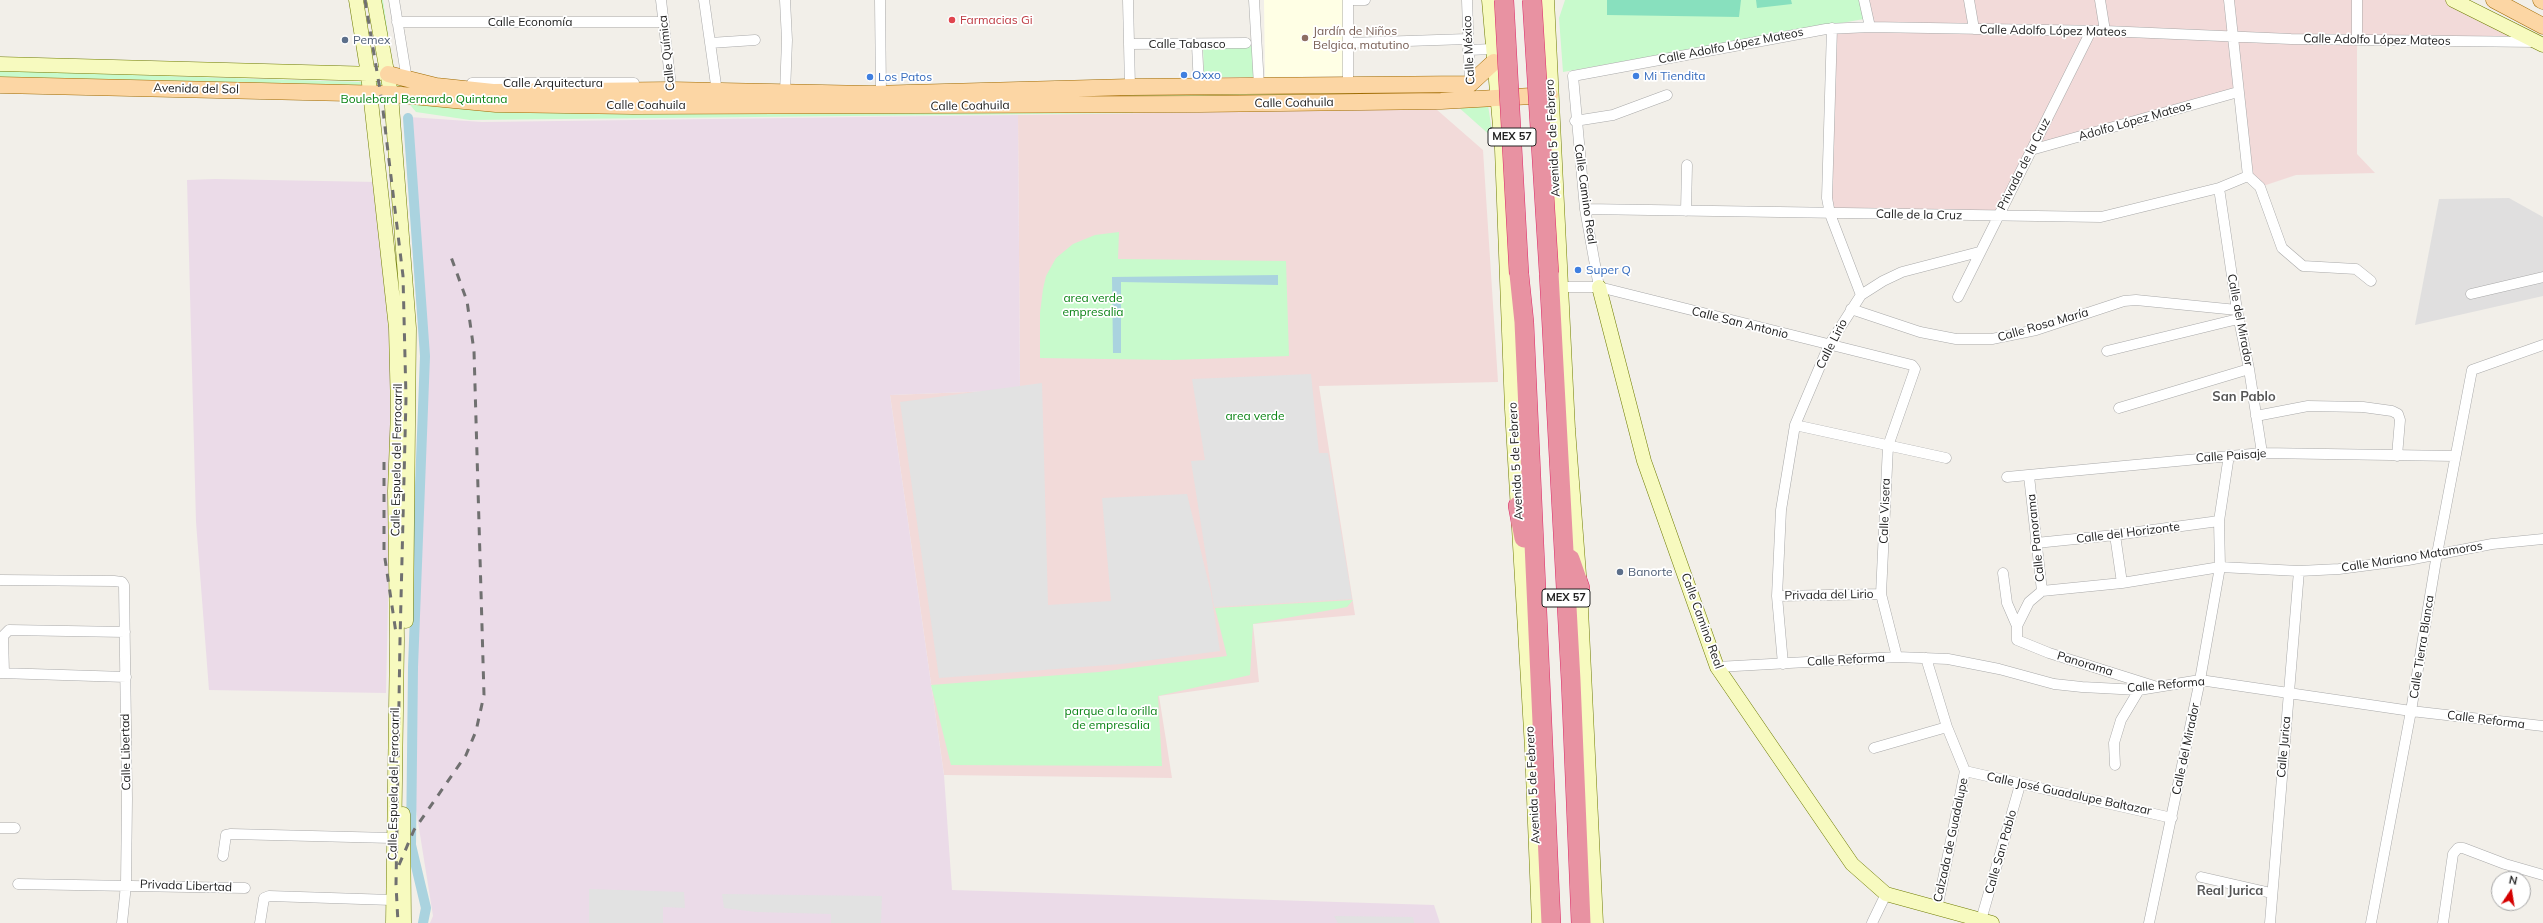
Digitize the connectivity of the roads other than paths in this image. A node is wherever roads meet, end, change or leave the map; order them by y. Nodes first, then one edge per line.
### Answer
1 (356, 0) edge
2 (374, 0) edge
3 (394, 0) edge
4 (661, 0) edge
5 (704, 0) edge
6 (785, 0) edge
7 (880, 0) edge
8 (1128, 0) edge
9 (1254, 0) edge
10 (1348, 0) edge
11 (1365, 0) edge
12 (1467, 0) edge
13 (1489, 0) edge
14 (1504, 0) edge
15 (1532, 0) edge
16 (1542, 0) edge
17 (1547, 0) edge
18 (1554, 0) edge
19 (1864, 0) edge
20 (1969, 0) edge
21 (2100, 0) edge
22 (2229, 0) edge
23 (2356, 0) edge
24 (2453, 0) edge
25 (2494, 0) edge
26 (397, 22) junction
27 (664, 22) junction
28 (1541, 24) junction
29 (1870, 26) junction
30 (2543, 26) edge
31 (1832, 28) junction
32 (1974, 29) junction
33 (2091, 31) junction
34 (2105, 31) junction
35 (2232, 36) junction
36 (1467, 39) junction
37 (755, 40) dead end
38 (2357, 40) junction
39 (710, 42) junction
40 (1246, 43) dead end
41 (1348, 43) junction
42 (1129, 44) junction
43 (2540, 44) edge
44 (1197, 45) junction
45 (1468, 50) junction
46 (1494, 55) junction
47 (0, 64) edge
48 (368, 74) junction
49 (388, 74) junction
50 (1573, 76) joint
51 (407, 80) junction
52 (1470, 84) junction
53 (0, 85) edge
54 (1199, 86) junction
55 (1259, 86) junction
56 (1348, 86) junction
57 (1130, 88) junction
58 (435, 92) junction
59 (716, 92) junction
60 (785, 92) junction
61 (2238, 92) junction
62 (671, 93) junction
63 (370, 94) junction
64 (391, 94) junction
65 (881, 94) junction
66 (1550, 95) junction
67 (1667, 95) dead end
68 (1497, 97) junction
69 (1471, 100) junction
70 (1576, 121) junction
71 (2031, 150) junction
72 (1687, 165) dead end
73 (2248, 176) junction
74 (2218, 188) junction
75 (1585, 209) junction
76 (1686, 211) junction
77 (1830, 214) junction
78 (1997, 216) junction
79 (1978, 252) junction
80 (2543, 277) edge
81 (2371, 281) dead end
82 (1562, 287) junction
83 (1599, 287) junction
84 (2470, 294) dead end
85 (1861, 295) junction
86 (1958, 296) dead end
87 (1851, 309) junction
88 (2237, 315) junction
89 (1829, 345) junction
90 (2543, 345) edge
91 (2107, 351) dead end
92 (1915, 369) joint
93 (2249, 369) junction
94 (2119, 408) dead end
95 (2256, 416) junction
96 (1795, 425) junction
97 (1888, 446) junction
98 (2262, 453) junction
99 (2229, 455) junction
100 (2397, 456) junction
101 (2455, 456) junction
102 (1946, 458) dead end
103 (2030, 476) junction
104 (2007, 477) dead end
105 (1518, 506) junction
106 (2219, 521) junction
107 (2115, 536) junction
108 (2543, 539) edge
109 (1563, 542) junction
110 (2036, 543) junction
111 (2437, 554) junction
112 (2220, 567) junction
113 (2299, 571) junction
114 (2003, 573) dead end
115 (0, 580) edge
116 (1534, 583) junction
117 (2122, 583) junction
118 (1580, 588) junction
119 (2042, 591) junction
120 (1881, 594) junction
121 (1777, 596) junction
122 (2017, 626) junction
123 (125, 632) junction
124 (2016, 640) joint
125 (1898, 657) junction
126 (1926, 658) junction
127 (1783, 664) junction
128 (1717, 667) junction
129 (2, 673) edge
130 (126, 678) junction
131 (2200, 680) junction
132 (2154, 686) junction
133 (2139, 690) junction
134 (2290, 692) junction
135 (2412, 711) junction
136 (1586, 718) junction
137 (2543, 726) edge
138 (1947, 727) junction
139 (1874, 748) dead end
140 (2115, 765) dead end
141 (1966, 771) junction
142 (1544, 777) junction
143 (2020, 785) junction
144 (1576, 796) junction
145 (2172, 818) junction
146 (0, 828) edge
147 (15, 828) dead end
148 (392, 838) junction
149 (1536, 855) junction
150 (223, 856) dead end
151 (2543, 875) edge
152 (2201, 877) dead end
153 (18, 884) dead end
154 (126, 885) junction
155 (246, 888) dead end
156 (2271, 893) junction
157 (1886, 894) junction
158 (392, 900) junction
159 (1937, 909) junction
160 (1987, 921) edge
161 (122, 923) edge
162 (260, 923) edge
163 (393, 923) edge
164 (404, 923) edge
165 (1539, 923) edge
166 (1551, 923) edge
167 (1581, 923) edge
168 (1596, 923) edge
169 (1872, 923) edge
170 (2150, 923) edge
171 (2270, 923) edge
172 (2371, 923) edge
173 (2443, 923) edge

1 - 48 street, Calle Espuela del Ferrocarril
2 - 49 street, Calle Espuela del Ferrocarril
3 - 26 street
4 - 27 street, Calle Química
5 - 39 street
6 - 60 street
7 - 65 street
8 - 42 street
9 - 55 street
10 - 11 street
10 - 41 street
12 - 36 street, Calle México
13 - 46 street, Avenida 5 de Febrero
14 - 116 highway, Avenida 5 de Febrero / MEX 57, bridge
15 - 28 highway, Avenida 5 de Febrero / MEX 57, bridge
16 - 28 highway
17 - 28 street, Avenida 5 de Febrero
18 - 28 street
19 - 29 street
20 - 32 street
21 - 34 street
22 - 35 street
23 - 38 street
24 - 43 street
25 - 30 main road
26 - 27 street, Calle Economía
26 - 51 street
27 - 62 street, Calle Química
28 - 66 street, Avenida 5 de Febrero
28 - 109 highway, Avenida 5 de Febrero / MEX 57, bridge
29 - 31 street, Calle Adolfo López Mateos
29 - 32 street, Calle Adolfo López Mateos
31 - 50 street, Calle Adolfo López Mateos
31 - 77 street
32 - 33 street, Calle Adolfo López Mateos
33 - 34 street, Calle Adolfo López Mateos
33 - 71 street, Privada de la Cruz
34 - 35 street, Calle Adolfo López Mateos
35 - 38 street, Calle Adolfo López Mateos
35 - 61 street
36 - 41 street
36 - 45 street, Calle México
37 - 39 street
38 - 43 street, Calle Adolfo López Mateos
39 - 59 street
40 - 44 street, Calle Tabasco
41 - 56 street
42 - 44 street, Calle Tabasco
42 - 57 street
44 - 54 street
45 - 46 street
45 - 52 street, Calle México
46 - 52 main road
46 - 68 street, Avenida 5 de Febrero
47 - 48 street, Avenida del Sol
48 - 49 street, Avenida del Sol
48 - 63 street, Calle Espuela del Ferrocarril
49 - 51 main road, Calle Coahuila
49 - 64 street, Calle Espuela del Ferrocarril
50 - 70 street, Calle Camino Real
51 - 58 main road, Calle Coahuila
52 - 56 main road, Calle Coahuila
52 - 69 street, Calle México
53 - 63 main road, Avenida del Sol
54 - 55 main road, Calle Coahuila
54 - 57 main road, Calle Coahuila
55 - 56 main road, Calle Coahuila
57 - 65 main road, Calle Coahuila
58 - 62 main road, Calle Coahuila
58 - 64 main road, Calle Coahuila
59 - 60 main road, Calle Coahuila
59 - 62 main road, Calle Coahuila
60 - 65 main road, Calle Coahuila
61 - 71 street, Adolfo López Mateos
61 - 73 street
62 - 69 main road, Calle Coahuila
63 - 64 main road, Avenida del Sol
63 - 148 street, Calle Espuela del Ferrocarril
64 - 164 street, Calle Espuela del Ferrocarril
66 - 68 main road, Calle Coahuila
66 - 82 street, Avenida 5 de Febrero
67 - 70 street
68 - 69 main road, Calle Coahuila
68 - 105 street, Avenida 5 de Febrero
70 - 75 street, Calle Camino Real
71 - 78 street, Privada de la Cruz
72 - 76 street
73 - 74 street, Calle de la Cruz
73 - 81 street
74 - 78 street, Calle de la Cruz
74 - 88 street, Calle del Mirador
75 - 76 street, Calle de la Cruz
75 - 83 street, Calle Camino Real
76 - 77 street, Calle de la Cruz
77 - 78 street, Calle de la Cruz
77 - 85 street
78 - 79 street, Privada de la Cruz
79 - 85 street
79 - 86 street, Privada de la Cruz
80 - 84 street
82 - 83 street, Calle San Antonio
82 - 118 street, Avenida 5 de Febrero
83 - 89 street, Calle San Antonio
83 - 128 street, Calle Camino Real
85 - 87 street, Calle Lirio
87 - 88 street, Calle Rosa María
87 - 89 street, Calle Lirio
88 - 91 street
88 - 93 street, Calle del Mirador
89 - 92 street, Calle San Antonio
89 - 96 street, Calle Lirio
90 - 101 street, Calle Tierra Blanca
92 - 97 street, Calle Visera
93 - 94 street
93 - 95 street, Calle del Mirador
95 - 98 street, Calle del Mirador
95 - 100 street
96 - 97 street
96 - 121 street, Calle Lirio
97 - 102 street
97 - 120 street, Calle Visera
98 - 99 street, Calle Paisaje
98 - 100 street, Calle Paisaje
99 - 103 street, Calle Paisaje
99 - 106 street, Calle del Mirador
100 - 101 street, Calle Paisaje
101 - 111 street, Calle Tierra Blanca
103 - 104 street, Calle Paisaje
103 - 110 street, Calle Panorama
105 - 116 highway
105 - 149 street, Avenida 5 de Febrero
106 - 107 street, Calle del Horizonte
106 - 112 street, Calle del Mirador
107 - 110 street, Calle del Horizonte
107 - 117 street
108 - 111 street, Calle Mariano Matamoros
109 - 118 highway
109 - 144 highway, Avenida 5 de Febrero / MEX 57
110 - 119 street, Calle Panorama
111 - 113 street, Calle Mariano Matamoros
111 - 135 street, Calle Tierra Blanca
112 - 113 street, Calle Mariano Matamoros
112 - 117 street, Calle Mariano Matamoros
112 - 131 street, Calle del Mirador
113 - 134 street, Calle Jurica
114 - 122 street
115 - 123 street, Calle Libertad
116 - 142 highway, Avenida 5 de Febrero / MEX 57
117 - 119 street, Calle Mariano Matamoros
118 - 136 street, Avenida 5 de Febrero
119 - 122 street, Calle Panorama
120 - 121 street, Privada del Lirio
120 - 125 street, Calle Visera
121 - 127 street, Calle Lirio
122 - 124 street, Calle Panorama
123 - 129 street
123 - 130 street, Calle Libertad
124 - 132 street, Panorama
125 - 126 street, Calle Reforma
125 - 127 street, Calle Reforma
126 - 133 street, Calle Reforma
126 - 138 street, Calzada de Guadalupe
127 - 128 street, Calle Reforma
128 - 157 street, Calle Camino Real
129 - 130 street
130 - 154 street, Calle Libertad
131 - 132 street, Calle Reforma
131 - 134 street, Calle Reforma
131 - 145 street, Calle del Mirador
132 - 133 street, Calle Reforma
133 - 140 street
134 - 135 street, Calle Reforma
134 - 156 street, Calle Jurica
135 - 137 street, Calle Reforma
135 - 172 street, Calle Tierra Blanca
136 - 144 highway
136 - 168 street, Avenida 5 de Febrero
138 - 139 street
138 - 141 street, Calzada de Guadalupe
141 - 143 street, Calle José Guadalupe Baltazar
141 - 159 street, Calzada de Guadalupe
142 - 149 highway
142 - 166 highway, Avenida 5 de Febrero / MEX 57
143 - 145 street, Calle José Guadalupe Baltazar
143 - 160 street, Calle San Pablo
144 - 167 highway, Avenida 5 de Febrero / MEX 57
145 - 170 street, Calle del Mirador
146 - 147 street
148 - 150 street
148 - 158 street, Calle Espuela del Ferrocarril
149 - 165 street, Avenida 5 de Febrero
151 - 173 street
152 - 156 street
153 - 154 street, Privada Libertad
154 - 155 street, Privada Libertad
154 - 161 street, Calle Libertad
156 - 171 street, Calle Jurica
157 - 159 street, Calle Camino Real
157 - 169 street
158 - 162 street
158 - 163 street, Calle Espuela del Ferrocarril
159 - 160 street, Calle Camino Real

